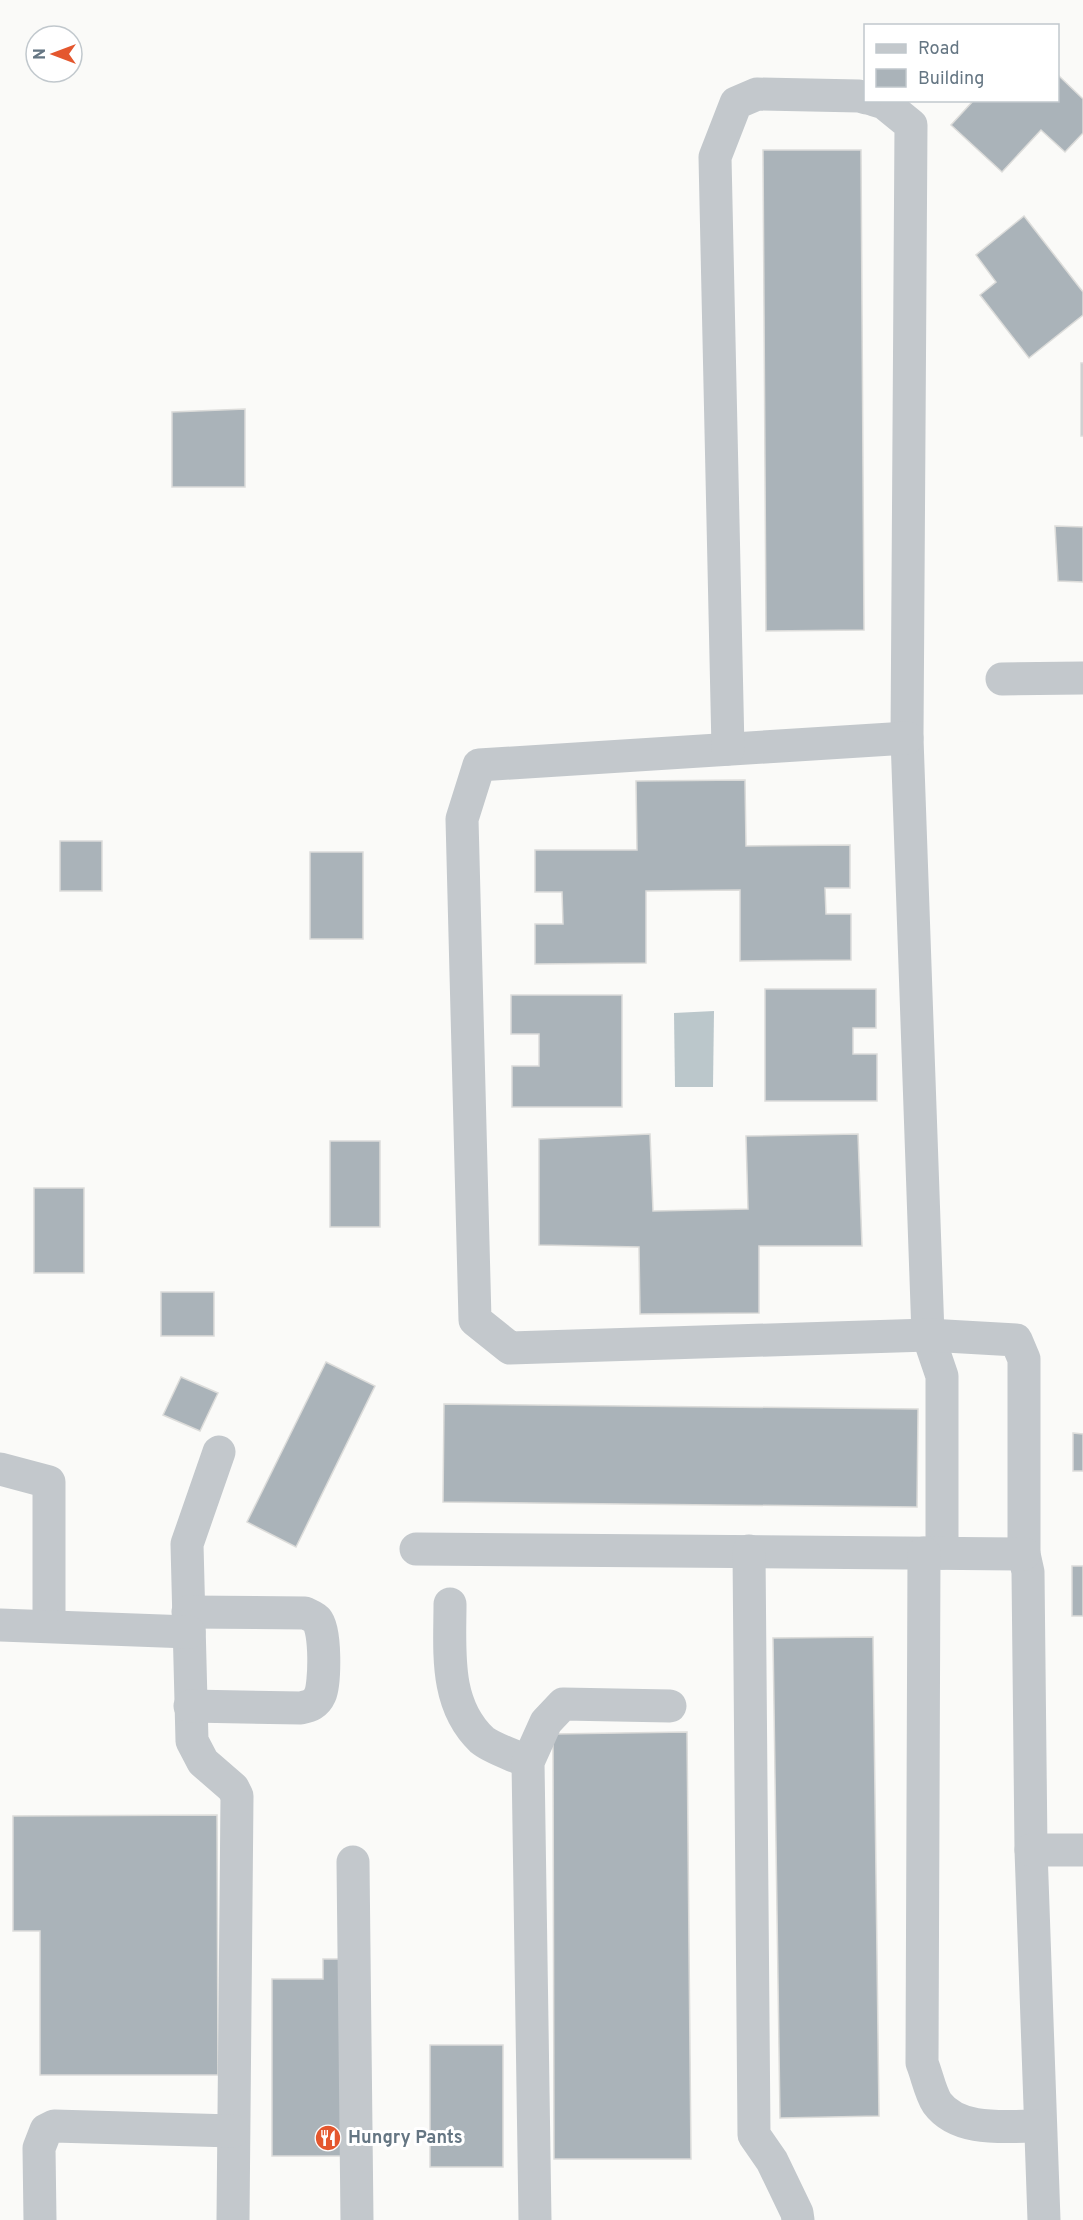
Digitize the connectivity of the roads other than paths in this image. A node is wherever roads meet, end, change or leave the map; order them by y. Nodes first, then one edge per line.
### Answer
1 (864, 97) edge
2 (879, 102) edge
3 (1002, 679) dead end
4 (1083, 679) edge
5 (907, 738) junction
6 (728, 749) junction
7 (928, 1335) junction
8 (219, 1452) dead end
9 (0, 1469) edge
10 (416, 1549) dead end
11 (749, 1551) junction
12 (933, 1552) junction
13 (1024, 1554) junction
14 (450, 1604) dead end
15 (188, 1622) junction
16 (0, 1625) edge
17 (49, 1625) junction
18 (190, 1706) junction
19 (670, 1706) dead end
20 (528, 1762) junction
21 (1031, 1850) junction
22 (1083, 1850) edge
23 (353, 1862) dead end
24 (1040, 2126) junction
25 (233, 2131) junction
26 (40, 2220) edge
27 (233, 2220) edge
28 (357, 2220) edge
29 (535, 2220) edge
30 (798, 2220) edge
31 (1044, 2220) edge

1 - 6 street
2 - 5 street
3 - 4 street
5 - 6 street
5 - 7 street
6 - 7 street
7 - 12 street
7 - 13 street
8 - 15 street
9 - 17 street
10 - 11 street
11 - 12 street
11 - 30 street
12 - 13 street
12 - 24 street
13 - 21 street
14 - 20 street
15 - 17 street
15 - 18 street
15 - 18 street
16 - 17 street
18 - 25 street
19 - 20 street
20 - 29 street
21 - 22 street
21 - 24 street
23 - 28 street
24 - 31 street
25 - 26 street
25 - 27 street

